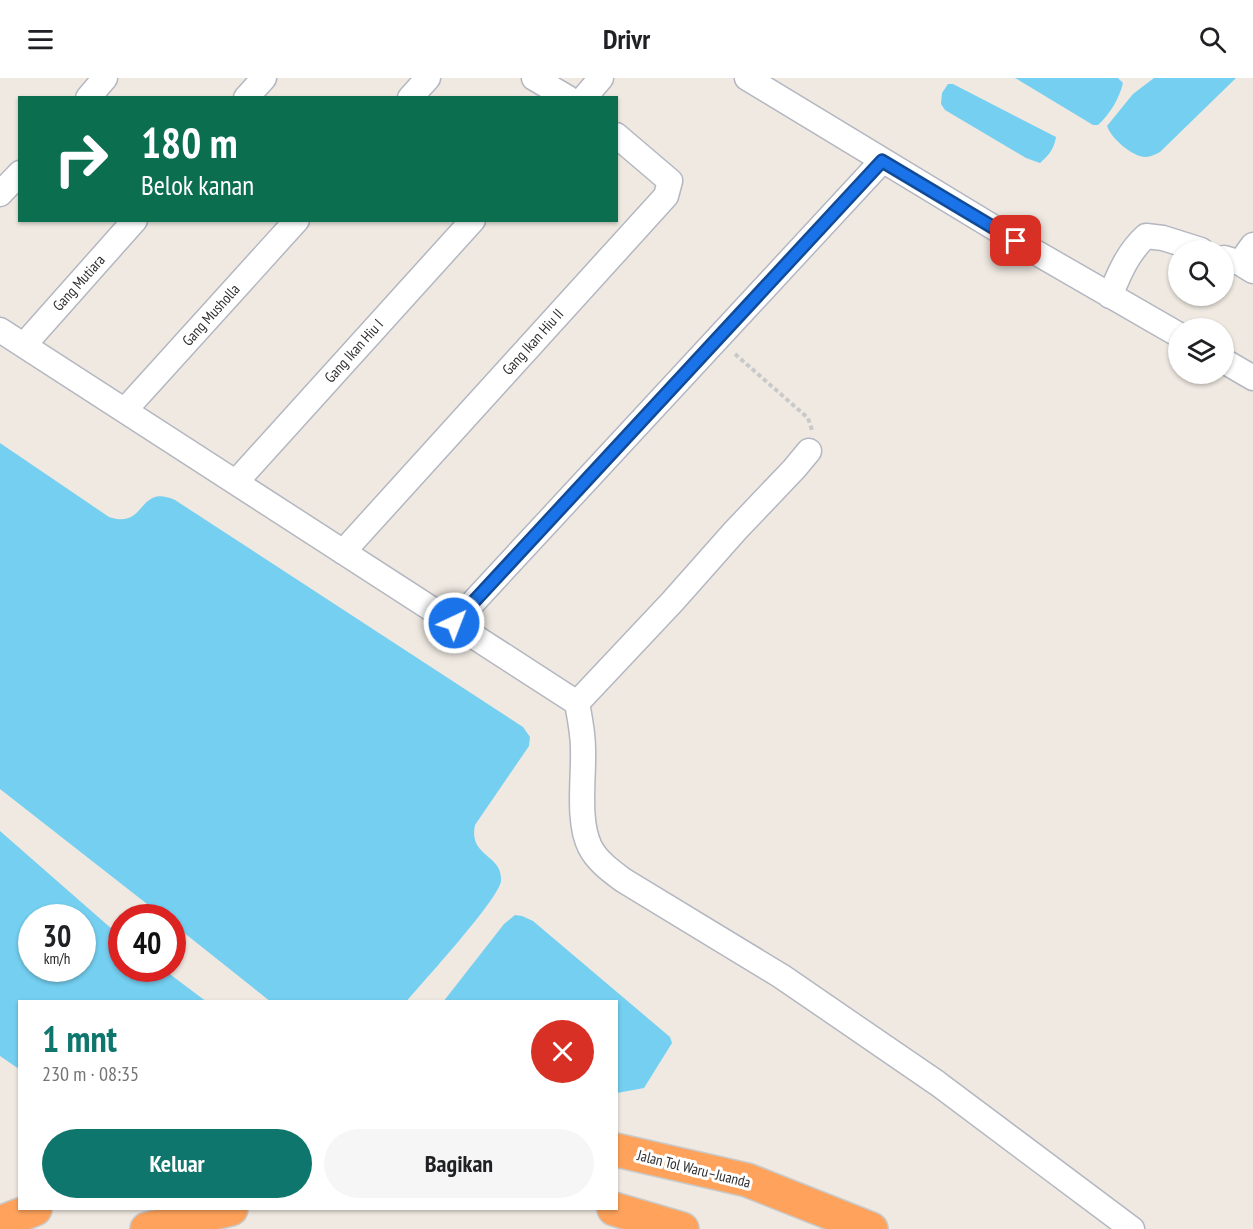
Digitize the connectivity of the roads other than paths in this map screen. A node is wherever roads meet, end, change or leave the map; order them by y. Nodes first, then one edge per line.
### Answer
1 (105, 78) edge
2 (264, 78) edge
3 (428, 78) edge
4 (534, 78) edge
5 (601, 78) edge
6 (758, 81) edge
7 (89, 96) edge
8 (248, 96) edge
9 (412, 96) edge
10 (565, 96) edge
11 (586, 96) edge
12 (618, 137) edge
13 (882, 161) junction
14 (18, 175) edge
15 (0, 194) edge
16 (133, 222) edge
17 (295, 222) edge
18 (471, 222) edge
19 (1168, 240) edge
20 (1110, 296) junction
21 (1168, 329) edge
22 (0, 330) edge
23 (24, 345) junction
24 (1234, 367) edge
25 (1253, 378) edge
26 (125, 410) junction
27 (808, 451) road end
28 (236, 482) junction
29 (343, 552) junction
30 (454, 623) junction
31 (577, 703) junction
32 (618, 1150) edge
33 (32, 1210) edge
34 (227, 1210) edge
35 (617, 1210) edge
36 (0, 1223) edge
37 (147, 1229) edge
38 (682, 1229) edge
39 (871, 1229) edge
40 (1132, 1229) edge

1 - 7 street
2 - 8 street
3 - 9 street
4 - 10 street
5 - 11 street
6 - 13 street
12 - 29 street, Gang Ikan Hiu II
13 - 20 street
13 - 30 street
14 - 15 street
16 - 23 street, Gang Mutiara
17 - 26 street, Gang Musholla
18 - 28 street, Gang Ikan Hiu I
19 - 20 street
20 - 21 street
22 - 23 street
23 - 26 street
24 - 25 street
26 - 28 street
27 - 31 street
28 - 29 street
29 - 30 street
30 - 31 street
31 - 40 street
32 - 39 highway, Jalan Tol Waru–Juanda
33 - 36 highway
34 - 37 highway
35 - 38 highway

